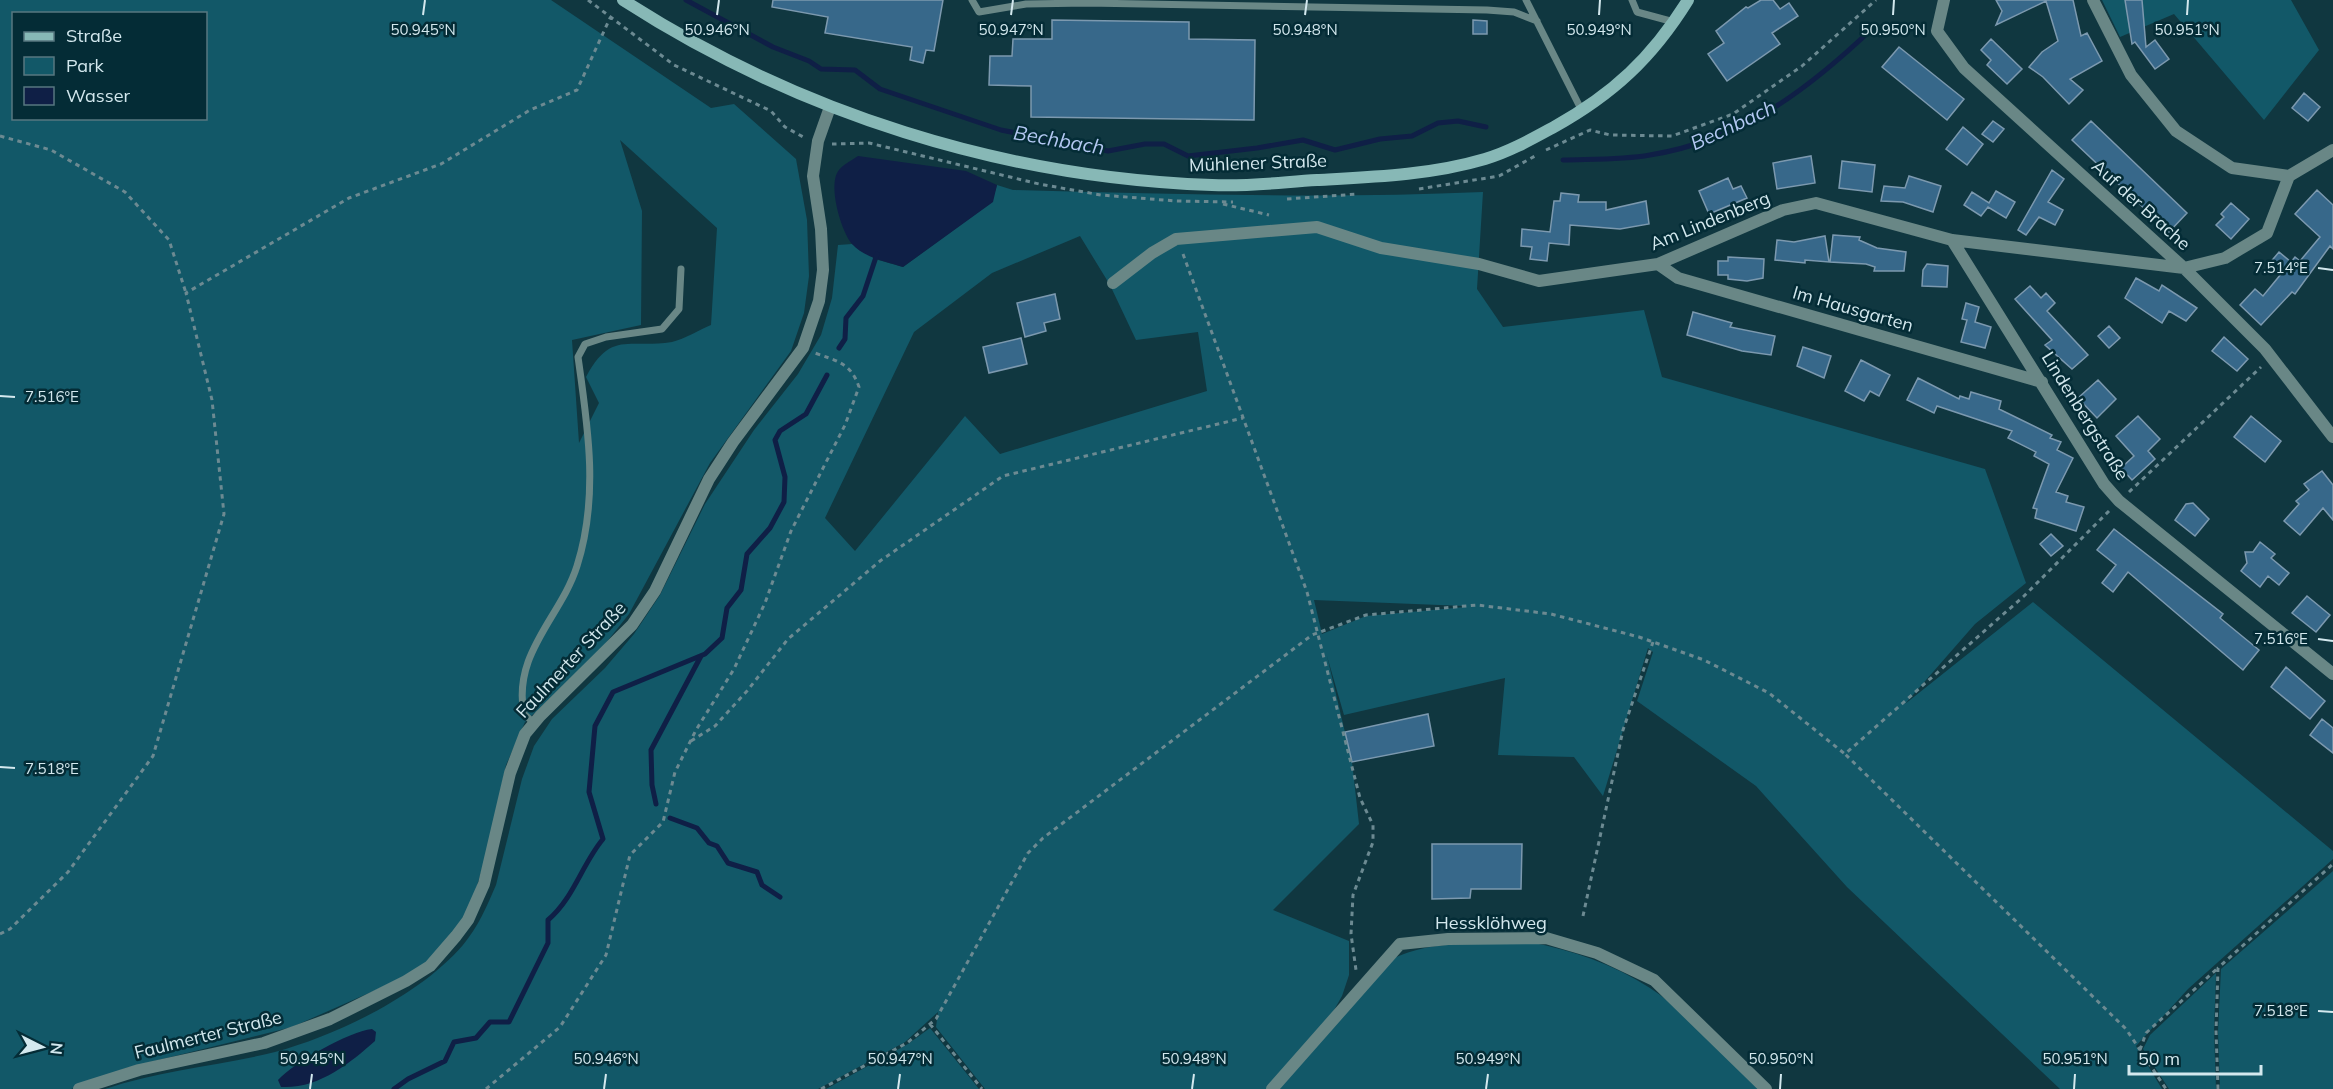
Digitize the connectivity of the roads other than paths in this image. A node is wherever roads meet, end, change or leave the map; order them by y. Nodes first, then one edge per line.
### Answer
1 (622, 0) edge
2 (972, 0) edge
3 (1526, 0) edge
4 (1632, 0) edge
5 (1688, 0) edge
6 (1944, 0) edge
7 (2094, 0) edge
8 (1536, 21) junction
9 (1674, 22) junction
10 (830, 107) junction
11 (1582, 111) junction
12 (2333, 150) edge
13 (2289, 176) junction
14 (1952, 240) junction
15 (1658, 264) junction
16 (681, 268) dead end
17 (2184, 268) junction
18 (1113, 283) dead end
19 (2042, 382) junction
20 (2333, 437) edge
21 (2333, 674) edge
22 (534, 723) junction
23 (80, 1089) edge
24 (1272, 1089) edge
25 (1766, 1089) edge

1 - 10 main road, Mühlener Straße
2 - 8 lane
3 - 8 lane
4 - 9 lane
5 - 9 main road, Mühlener Straße
6 - 17 street, Auf der Brache
7 - 13 street
8 - 11 lane
9 - 11 main road, Mühlener Straße
10 - 11 main road, Mühlener Straße
10 - 22 street, Faulmerter Straße
12 - 13 street
13 - 17 street, Am Lindenberg
14 - 15 street, Am Lindenberg
14 - 17 street, Am Lindenberg
14 - 19 street, Lindenbergstraße
15 - 18 street, Am Lindenberg
15 - 19 street, Im Hausgarten
16 - 22 lane
17 - 20 street, Auf der Brache
19 - 21 street, Lindenbergstraße
22 - 23 street, Faulmerter Straße
24 - 25 street, Hessklöhweg

